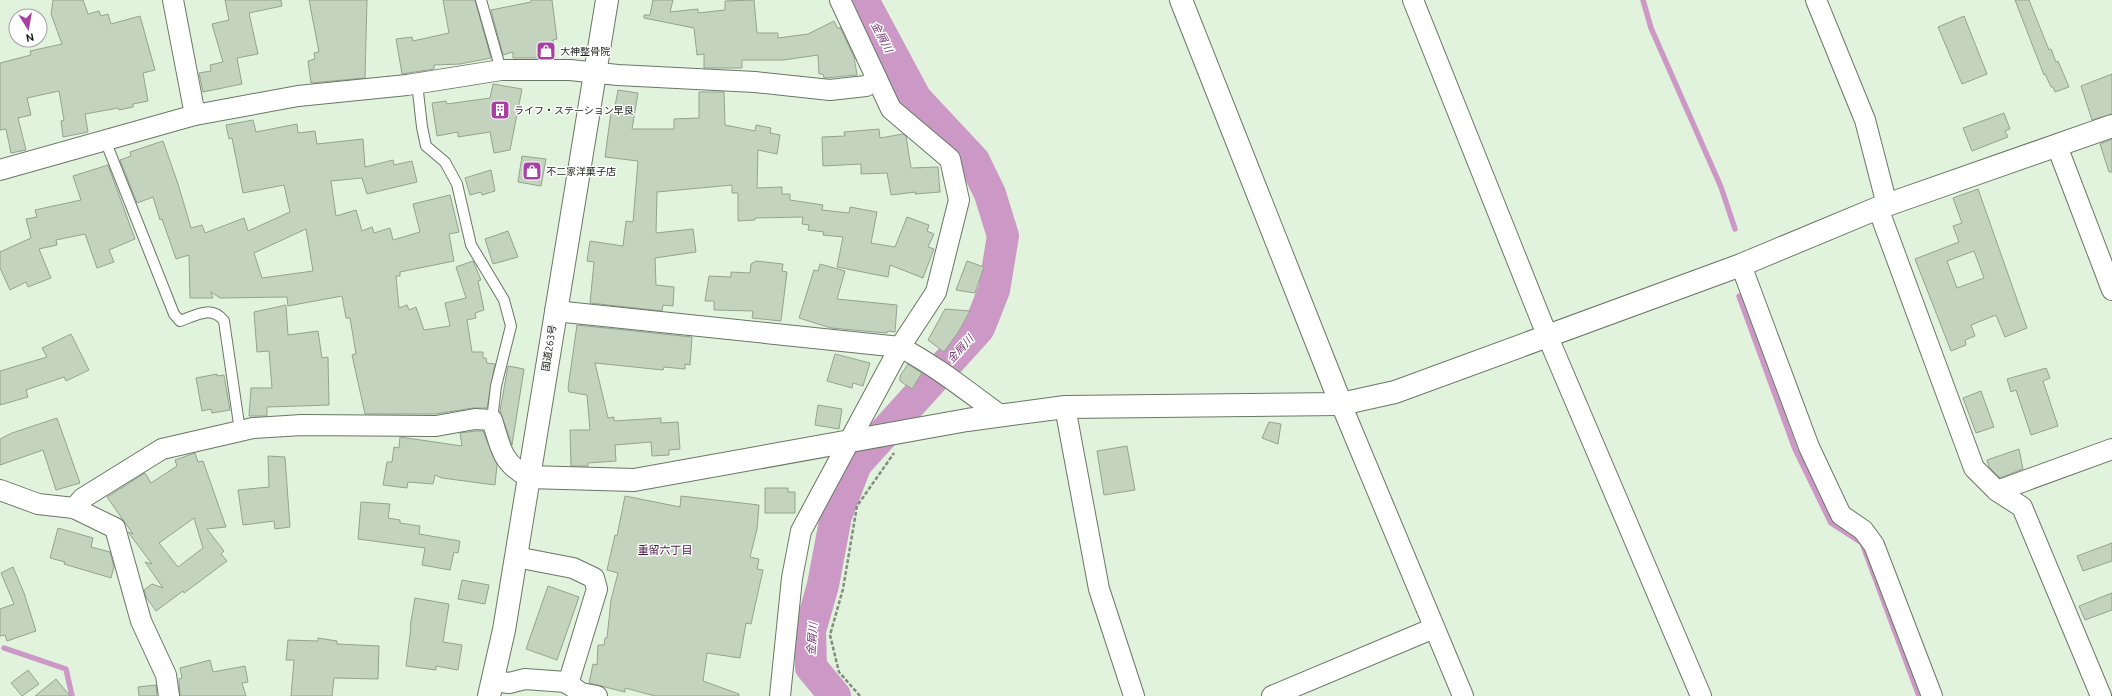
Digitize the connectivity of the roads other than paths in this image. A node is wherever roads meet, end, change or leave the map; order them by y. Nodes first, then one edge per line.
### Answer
1 (173, 0) edge
2 (481, 0) edge
3 (607, 0) edge
4 (840, 0) edge
5 (1181, 0) edge
6 (1413, 0) edge
7 (1816, 0) edge
8 (501, 70) junction
9 (594, 73) junction
10 (877, 79) junction
11 (417, 84) junction
12 (195, 115) junction
13 (2112, 126) edge
14 (105, 140) junction
15 (2057, 146) junction
16 (0, 170) edge
17 (1883, 207) junction
18 (1741, 265) junction
19 (2112, 290) edge
20 (555, 311) junction
21 (1547, 335) junction
22 (900, 347) junction
23 (1341, 404) junction
24 (1065, 407) junction
25 (1000, 415) junction
26 (492, 420) junction
27 (240, 431) junction
28 (849, 442) junction
29 (2112, 449) edge
30 (528, 477) junction
31 (0, 490) edge
32 (1997, 491) junction
33 (74, 508) junction
34 (516, 557) junction
35 (1434, 628) junction
36 (568, 684) junction
37 (490, 688) edge
38 (169, 696) edge
39 (597, 696) edge
40 (780, 696) edge
41 (1134, 696) edge
42 (1272, 696) edge
43 (1463, 696) edge
44 (1701, 696) edge
45 (1932, 696) edge
46 (2101, 696) edge

1 - 12 street
2 - 8 lane
3 - 9 main road, 国道263号
4 - 10 street
5 - 23 main road
6 - 21 street
7 - 17 street
8 - 9 street
8 - 11 street
9 - 10 street
9 - 20 main road, 国道263号
10 - 22 street
11 - 12 street
11 - 26 lane
12 - 14 street
13 - 15 main road
14 - 16 street
14 - 27 lane
15 - 17 main road
15 - 19 street
17 - 18 main road
17 - 32 street
18 - 21 main road
18 - 45 street
20 - 22 street
20 - 30 main road, 国道263号
21 - 23 main road
21 - 44 street
22 - 25 street
22 - 28 street
23 - 24 main road
23 - 35 street
24 - 25 main road
24 - 41 street
25 - 28 main road
26 - 27 street
26 - 30 street
27 - 33 street
28 - 30 main road
28 - 40 street
29 - 32 street
30 - 34 main road, 国道263号
31 - 33 street
32 - 46 street
33 - 38 street
34 - 36 street
34 - 37 main road, 国道263号
35 - 42 street
35 - 43 street
36 - 37 street
36 - 39 street

